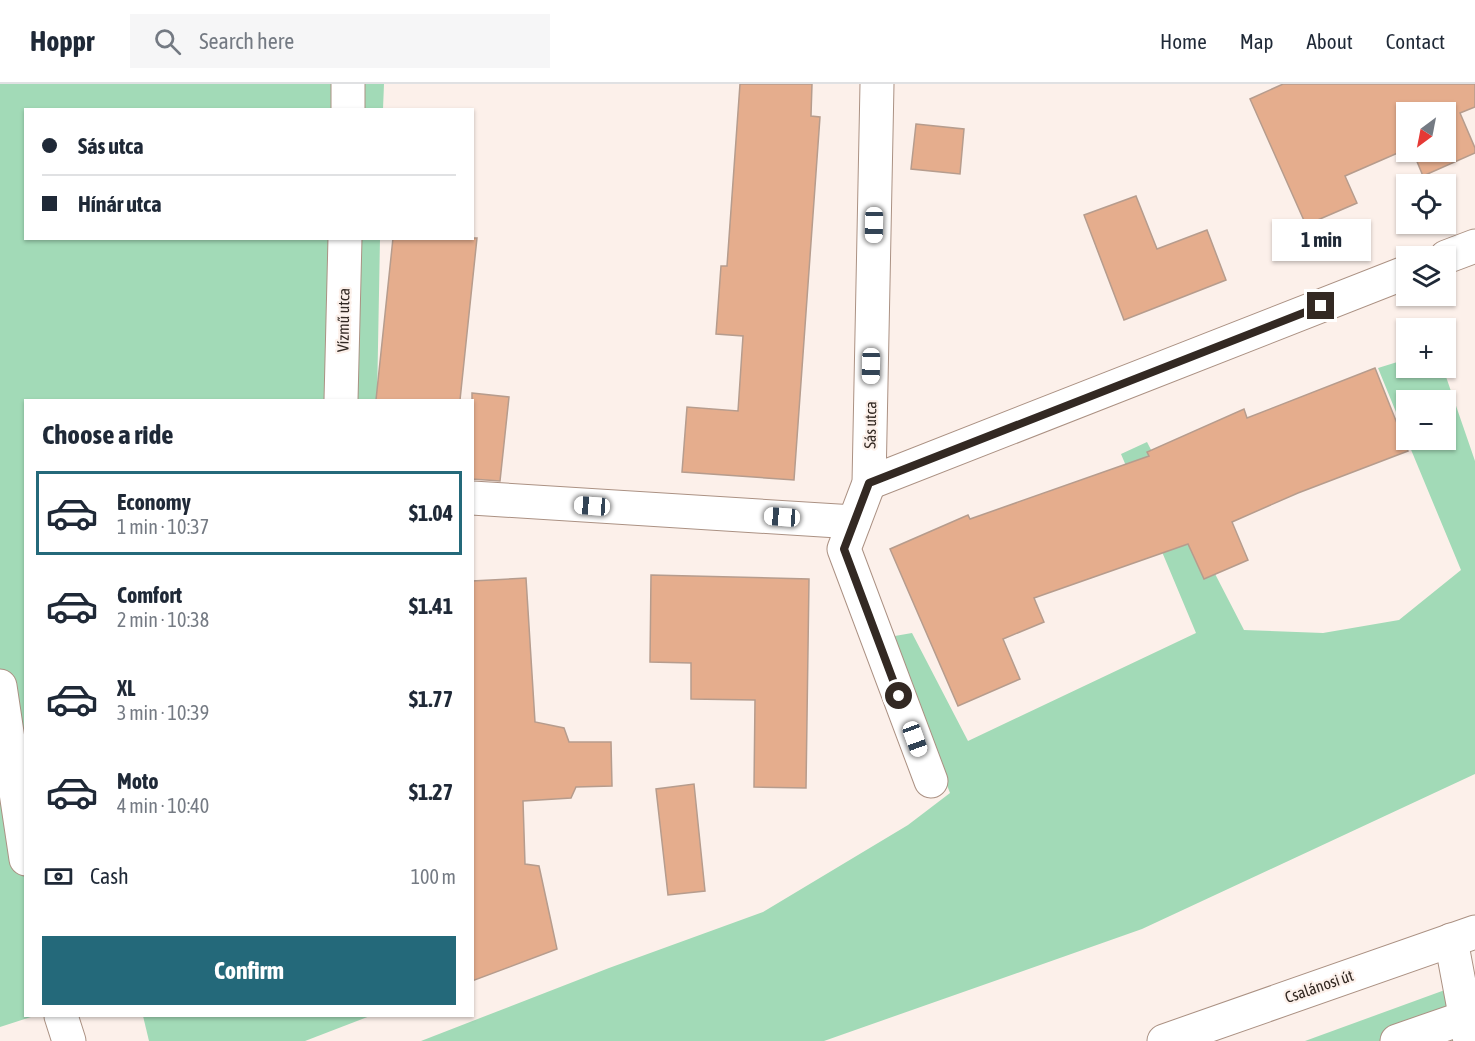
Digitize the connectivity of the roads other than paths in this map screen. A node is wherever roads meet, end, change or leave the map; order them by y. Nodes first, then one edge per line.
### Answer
1 (348, 84) edge
2 (877, 84) edge
3 (348, 108) edge
4 (345, 240) edge
5 (1475, 246) edge
6 (1456, 253) edge
7 (1396, 276) edge
8 (341, 399) edge
9 (869, 483) junction
10 (474, 498) edge
11 (854, 522) junction
12 (0, 687) edge
13 (931, 781) dead end
14 (24, 846) edge
15 (1463, 936) edge
16 (44, 1017) edge
17 (61, 1017) edge
18 (1470, 1024) edge
19 (46, 1041) edge
20 (69, 1041) edge
21 (1164, 1041) edge
22 (1397, 1041) edge

1 - 3 street
2 - 9 street, Sás utca
4 - 8 street, Vízmű utca
5 - 6 street
7 - 9 street
9 - 11 street, Sás utca
10 - 11 street
11 - 13 street, Sás utca
12 - 14 street
15 - 18 street
15 - 21 street, Csalánosi út
16 - 19 street
17 - 20 street
18 - 22 street

